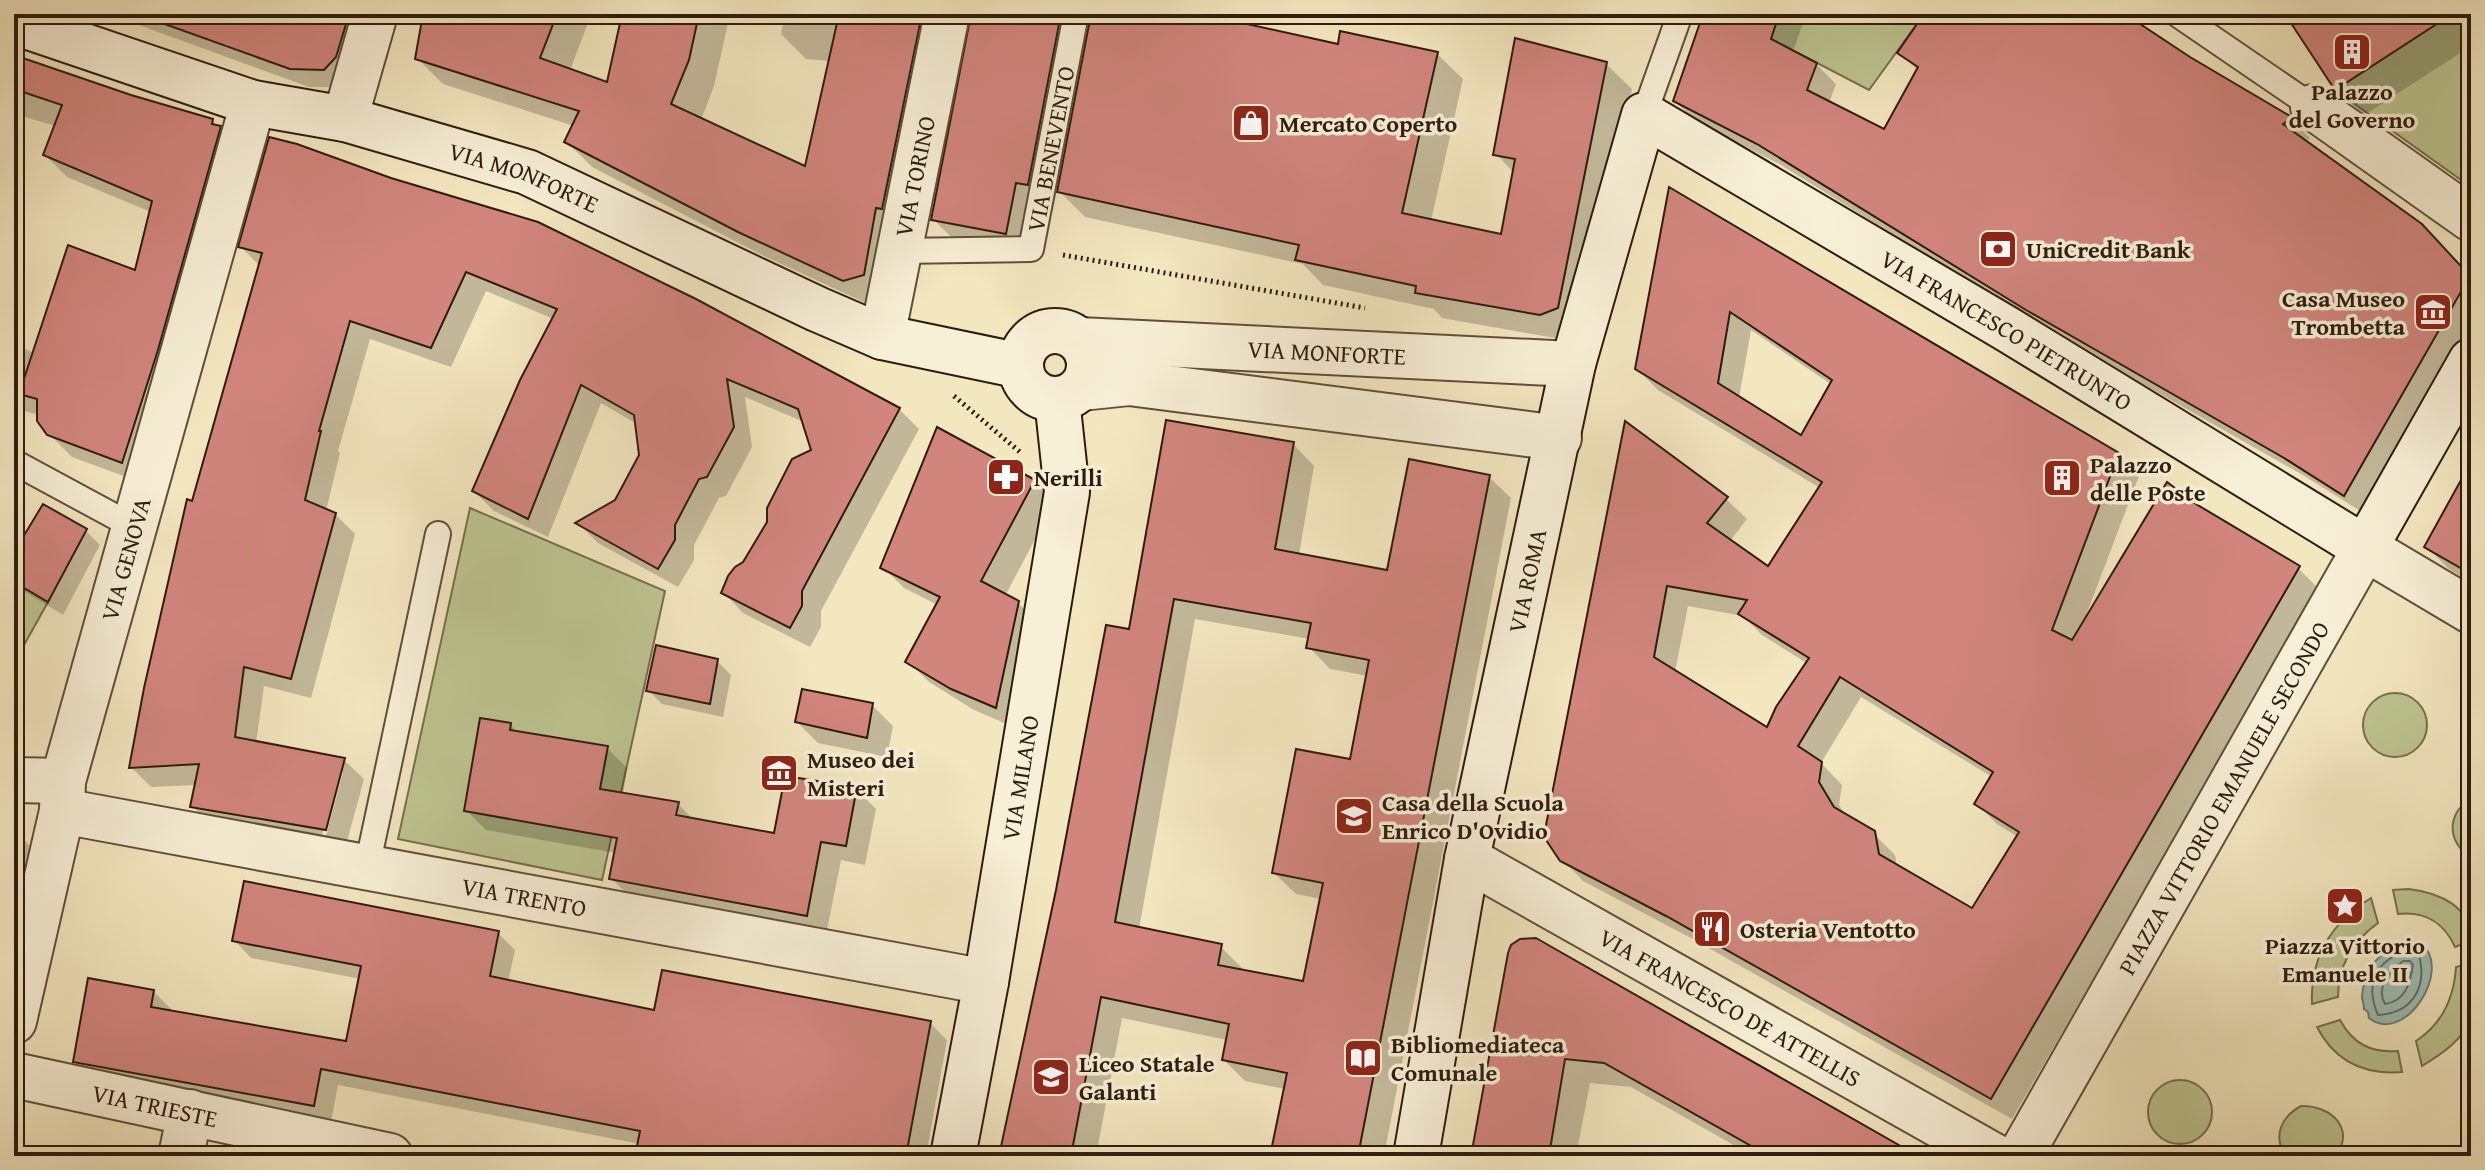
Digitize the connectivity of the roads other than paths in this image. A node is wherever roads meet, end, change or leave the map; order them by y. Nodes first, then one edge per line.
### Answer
1 (375, 14) edge
2 (947, 14) edge
3 (1076, 14) edge
4 (1680, 14) edge
5 (2177, 14) edge
6 (14, 22) edge
7 (253, 103) junction
8 (2313, 107) joint
9 (1644, 115) junction
10 (345, 119) junction
11 (2471, 219) edge
12 (899, 251) junction
13 (882, 337) junction
14 (1079, 340) junction
15 (2471, 361) edge
16 (1573, 364) junction
17 (1021, 366) junction
18 (1069, 394) junction
19 (1559, 438) junction
20 (14, 462) edge
21 (136, 528) junction
22 (438, 534) dead end
23 (2365, 548) junction
24 (2471, 611) edge
25 (14, 780) edge
26 (63, 796) junction
27 (1467, 859) junction
28 (367, 867) junction
29 (986, 982) junction
30 (14, 1021) edge
31 (14, 1075) edge
32 (190, 1112) junction
33 (181, 1156) edge
34 (390, 1156) edge
35 (953, 1156) edge
36 (1416, 1156) edge
37 (1994, 1156) edge
38 (2020, 1156) edge

1 - 10 street
2 - 12 street, VIA TORINO
3 - 12 lane, VIA BENEVENTO
4 - 9 lane, VIA ROMA
5 - 8 lane
6 - 7 street, VIA MONFORTE
7 - 10 street, VIA MONFORTE
7 - 21 street, VIA GENOVA
8 - 11 street
9 - 16 street, VIA ROMA
9 - 23 street, VIA FRANCESCO PIETRUNTO
10 - 13 street, VIA MONFORTE
12 - 13 street, VIA TORINO
13 - 17 street, VIA MONFORTE
14 - 16 street, VIA MONFORTE
14 - 17 street
14 - 18 street
15 - 23 street, PIAZZA VITTORIO EMANUELE SECONDO
16 - 19 street, VIA ROMA
17 - 18 street
18 - 19 street, VIA MONFORTE
18 - 29 street, VIA MILANO
19 - 27 street, VIA ROMA
20 - 21 lane
21 - 26 street, VIA GENOVA
22 - 28 lane
23 - 24 street
23 - 38 street, PIAZZA VITTORIO EMANUELE SECONDO
25 - 26 street, VIA TRENTO
26 - 28 street, VIA TRENTO
26 - 30 street, VIA GENOVA
27 - 36 street, VIA ROMA
27 - 37 street, VIA FRANCESCO DE ATTELLIS
28 - 29 street, VIA TRENTO
29 - 35 street, VIA MILANO
31 - 32 street, VIA TRIESTE
32 - 33 street
32 - 34 street, VIA TRIESTE

